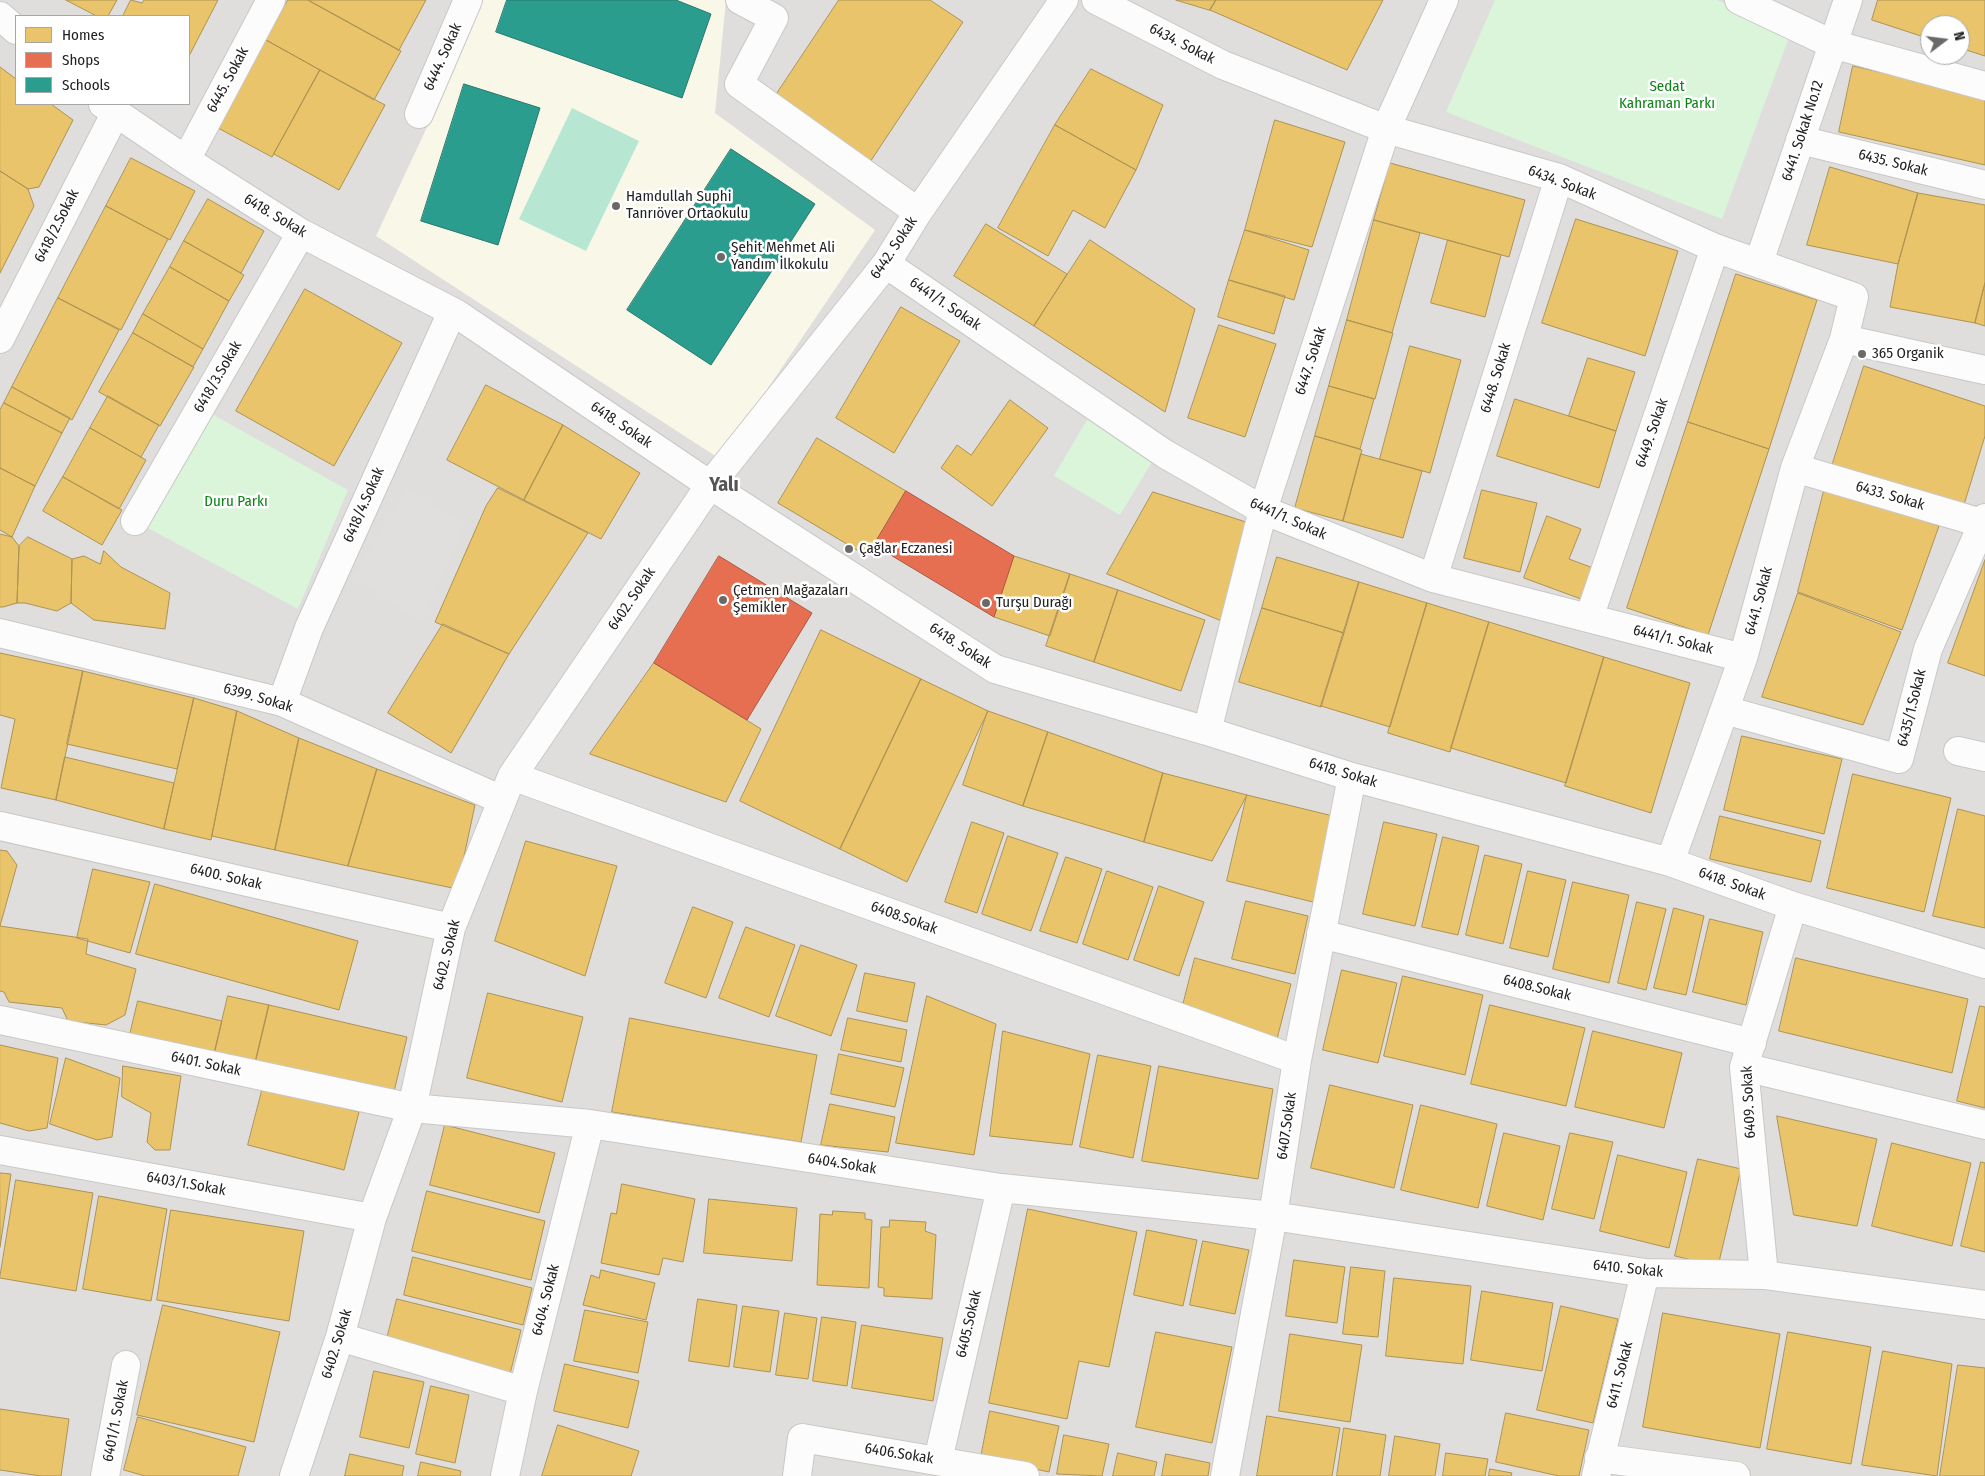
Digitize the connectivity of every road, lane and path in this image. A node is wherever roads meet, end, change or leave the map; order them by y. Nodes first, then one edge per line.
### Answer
1 (271, 0) edge
2 (468, 0) edge
3 (740, 0) edge
4 (1064, 0) edge
5 (1096, 0) edge
6 (1444, 0) edge
7 (1739, 0) edge
8 (1848, 0) edge
9 (0, 16) edge
10 (15, 29) edge
11 (1832, 44) junction
12 (1985, 86) edge
13 (109, 109) edge
14 (419, 114) dead end
15 (1386, 128) junction
16 (1800, 140) junction
17 (186, 160) junction
18 (1559, 178) junction
19 (1985, 186) edge
20 (918, 212) junction
21 (301, 233) junction
22 (1715, 248) junction
23 (1759, 262) junction
24 (886, 264) junction
25 (452, 312) junction
26 (1844, 338) junction
27 (0, 339) edge
28 (1985, 370) edge
29 (1795, 468) junction
30 (710, 485) junction
31 (1263, 510) junction
32 (135, 521) dead end
33 (1984, 522) edge
34 (1433, 578) junction
35 (1589, 618) junction
36 (0, 633) edge
37 (1743, 658) junction
38 (282, 702) junction
39 (1725, 710) junction
40 (1207, 731) junction
41 (1958, 751) dead end
42 (1985, 757) edge
43 (1352, 777) junction
44 (507, 788) junction
45 (0, 826) edge
46 (1670, 862) junction
47 (1793, 906) junction
48 (451, 928) junction
49 (1321, 934) junction
50 (1985, 964) edge
51 (0, 1020) edge
52 (1748, 1055) junction
53 (1296, 1060) junction
54 (412, 1108) junction
55 (590, 1124) junction
56 (1985, 1125) edge
57 (0, 1150) edge
58 (1001, 1188) junction
59 (1274, 1216) junction
60 (372, 1218) junction
61 (1645, 1273) junction
62 (1764, 1275) junction
63 (1985, 1305) edge
64 (340, 1337) junction
65 (126, 1365) dead end
66 (523, 1391) junction
67 (938, 1460) junction
68 (1598, 1467) edge
69 (106, 1476) edge
70 (294, 1476) edge
71 (505, 1476) edge
72 (797, 1476) edge
73 (1025, 1476) edge
74 (1225, 1476) edge
75 (1736, 1476) edge

1 - 17 street, 6445. Sokak
2 - 14 street, 6444. Sokak
3 - 20 street
4 - 20 street, 6442. Sokak
5 - 15 street, 6434. Sokak
6 - 15 street, 6447. Sokak
7 - 11 street
8 - 11 street, 6441. Sokak No.12
9 - 10 street
11 - 12 street
11 - 16 street, 6441. Sokak No.12
13 - 17 street, 6418. Sokak
13 - 27 street, 6418/2.Sokak
15 - 18 street, 6434. Sokak
15 - 31 street, 6447. Sokak
16 - 19 street, 6435. Sokak
16 - 23 street, 6441. Sokak No.12
17 - 21 street, 6418. Sokak
18 - 22 street, 6434. Sokak
18 - 34 street, 6448. Sokak
20 - 24 street, 6442. Sokak
21 - 25 street, 6418. Sokak
21 - 32 street, 6418/3.Sokak
22 - 23 street, 6434. Sokak
22 - 35 street, 6449. Sokak
23 - 26 street, 6434. Sokak
24 - 30 street, 6442. Sokak
24 - 31 street, 6441/1. Sokak
25 - 30 street, 6418. Sokak
25 - 38 street, 6418/4.Sokak
26 - 28 street
26 - 29 street, 6441. Sokak
29 - 33 street, 6433. Sokak
29 - 37 street, 6441. Sokak
30 - 40 street, 6418. Sokak
30 - 44 street, 6402. Sokak
31 - 34 street, 6441/1. Sokak
31 - 40 street, 6447. Sokak
33 - 39 street, 6435/1.Sokak
34 - 35 street, 6441/1. Sokak
35 - 37 street, 6441/1. Sokak
36 - 38 street, 6399. Sokak
37 - 39 street, 6441. Sokak
38 - 44 street, 6399. Sokak
39 - 46 street, 6441. Sokak
40 - 43 street, 6418. Sokak
41 - 42 street
43 - 46 street, 6418. Sokak
43 - 49 street, 6407.Sokak
44 - 48 street, 6402. Sokak
44 - 53 street, 6408.Sokak
45 - 48 street, 6400. Sokak
46 - 47 street, 6418. Sokak
47 - 50 street, 6418. Sokak
47 - 52 street, 6409. Sokak
48 - 54 street, 6402. Sokak
49 - 52 street, 6408.Sokak
49 - 53 street, 6407.Sokak
51 - 54 street, 6401. Sokak
52 - 56 street, 6408.Sokak
52 - 62 street, 6409. Sokak
53 - 59 street, 6407.Sokak
54 - 55 street, 6404.Sokak
54 - 60 street, 6402. Sokak
55 - 58 street, 6404.Sokak
55 - 66 street, 6404. Sokak
57 - 60 street, 6403/1.Sokak
58 - 59 street, 6404.Sokak
58 - 67 street, 6405.Sokak
59 - 61 street, 6410. Sokak
59 - 74 street, 6407.Sokak
60 - 64 street, 6402. Sokak
61 - 62 street, 6410. Sokak
61 - 68 street, 6411. Sokak
62 - 63 street, 6410. Sokak
64 - 66 street
64 - 70 street, 6402. Sokak
65 - 69 street, 6401/1. Sokak
66 - 71 street, 6404. Sokak
67 - 72 street, 6406.Sokak
67 - 73 street, 6406.Sokak
68 - 75 street

